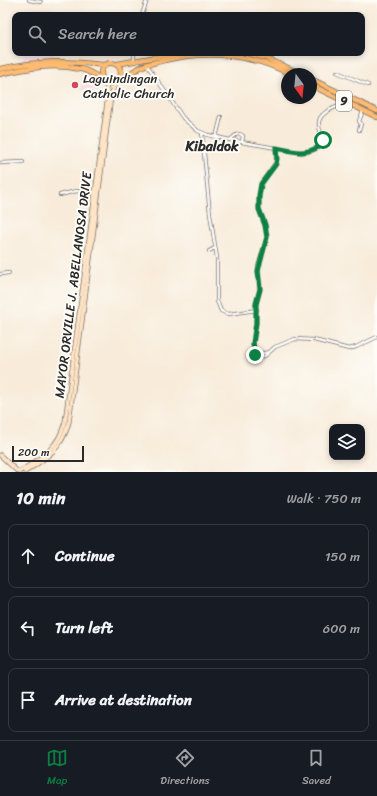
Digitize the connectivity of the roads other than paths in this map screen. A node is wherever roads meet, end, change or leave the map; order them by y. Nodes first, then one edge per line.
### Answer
1 (29, 0) edge
2 (147, 0) edge
3 (41, 2) dead end
4 (143, 12) edge
5 (134, 56) edge
6 (170, 56) edge
7 (184, 56) edge
8 (232, 56) edge
9 (257, 56) edge
10 (160, 59) junction
11 (134, 62) junction
12 (116, 64) junction
13 (147, 64) junction
14 (105, 65) junction
15 (288, 68) edge
16 (0, 69) edge
17 (281, 70) edge
18 (337, 72) dead end
19 (0, 74) edge
20 (104, 80) junction
21 (117, 81) junction
22 (317, 82) edge
23 (368, 85) dead end
24 (317, 88) edge
25 (347, 103) junction
26 (363, 111) junction
27 (377, 111) edge
28 (221, 117) dead end
29 (377, 117) edge
30 (359, 130) dead end
31 (202, 133) junction
32 (216, 137) junction
33 (230, 140) junction
34 (242, 142) junction
35 (276, 148) junction
36 (23, 162) dead end
37 (0, 163) edge
38 (95, 192) junction
39 (60, 195) dead end
40 (215, 248) junction
41 (209, 251) dead end
42 (9, 273) dead end
43 (0, 274) edge
44 (256, 310) junction
45 (377, 337) edge
46 (51, 452) junction
47 (0, 456) edge
48 (19, 472) edge
49 (25, 472) edge

1 - 3 street
2 - 4 street
5 - 11 street
6 - 10 highway
7 - 10 highway
8 - 17 highway
9 - 15 highway
10 - 11 highway
10 - 13 highway
11 - 12 highway
12 - 14 highway
12 - 21 highway
13 - 21 highway
13 - 31 street
14 - 16 highway
14 - 20 highway
18 - 23 street
19 - 20 highway
20 - 21 highway
20 - 38 main road, MAYOR ORVILLE J. ABELLANOSA DRIVE
21 - 46 main road, MAYOR ORVILLE J. ABELLANOSA DRIVE
22 - 27 highway, 9
24 - 25 highway, 9
25 - 26 highway, 9
25 - 35 street
26 - 29 highway, 9
26 - 30 street
28 - 32 street
31 - 32 street
31 - 40 street
32 - 33 street
33 - 34 street
33 - 34 street
34 - 35 street
35 - 44 street
36 - 37 street
38 - 39 street
38 - 46 main road, MAYOR ORVILLE J. ABELLANOSA DRIVE
40 - 41 street
40 - 44 street
42 - 43 street
44 - 45 street
46 - 48 main road, MAYOR ORVILLE J. ABELLANOSA DRIVE
46 - 49 main road, MAYOR ORVILLE J. ABELLANOSA DRIVE
47 - 48 main road

